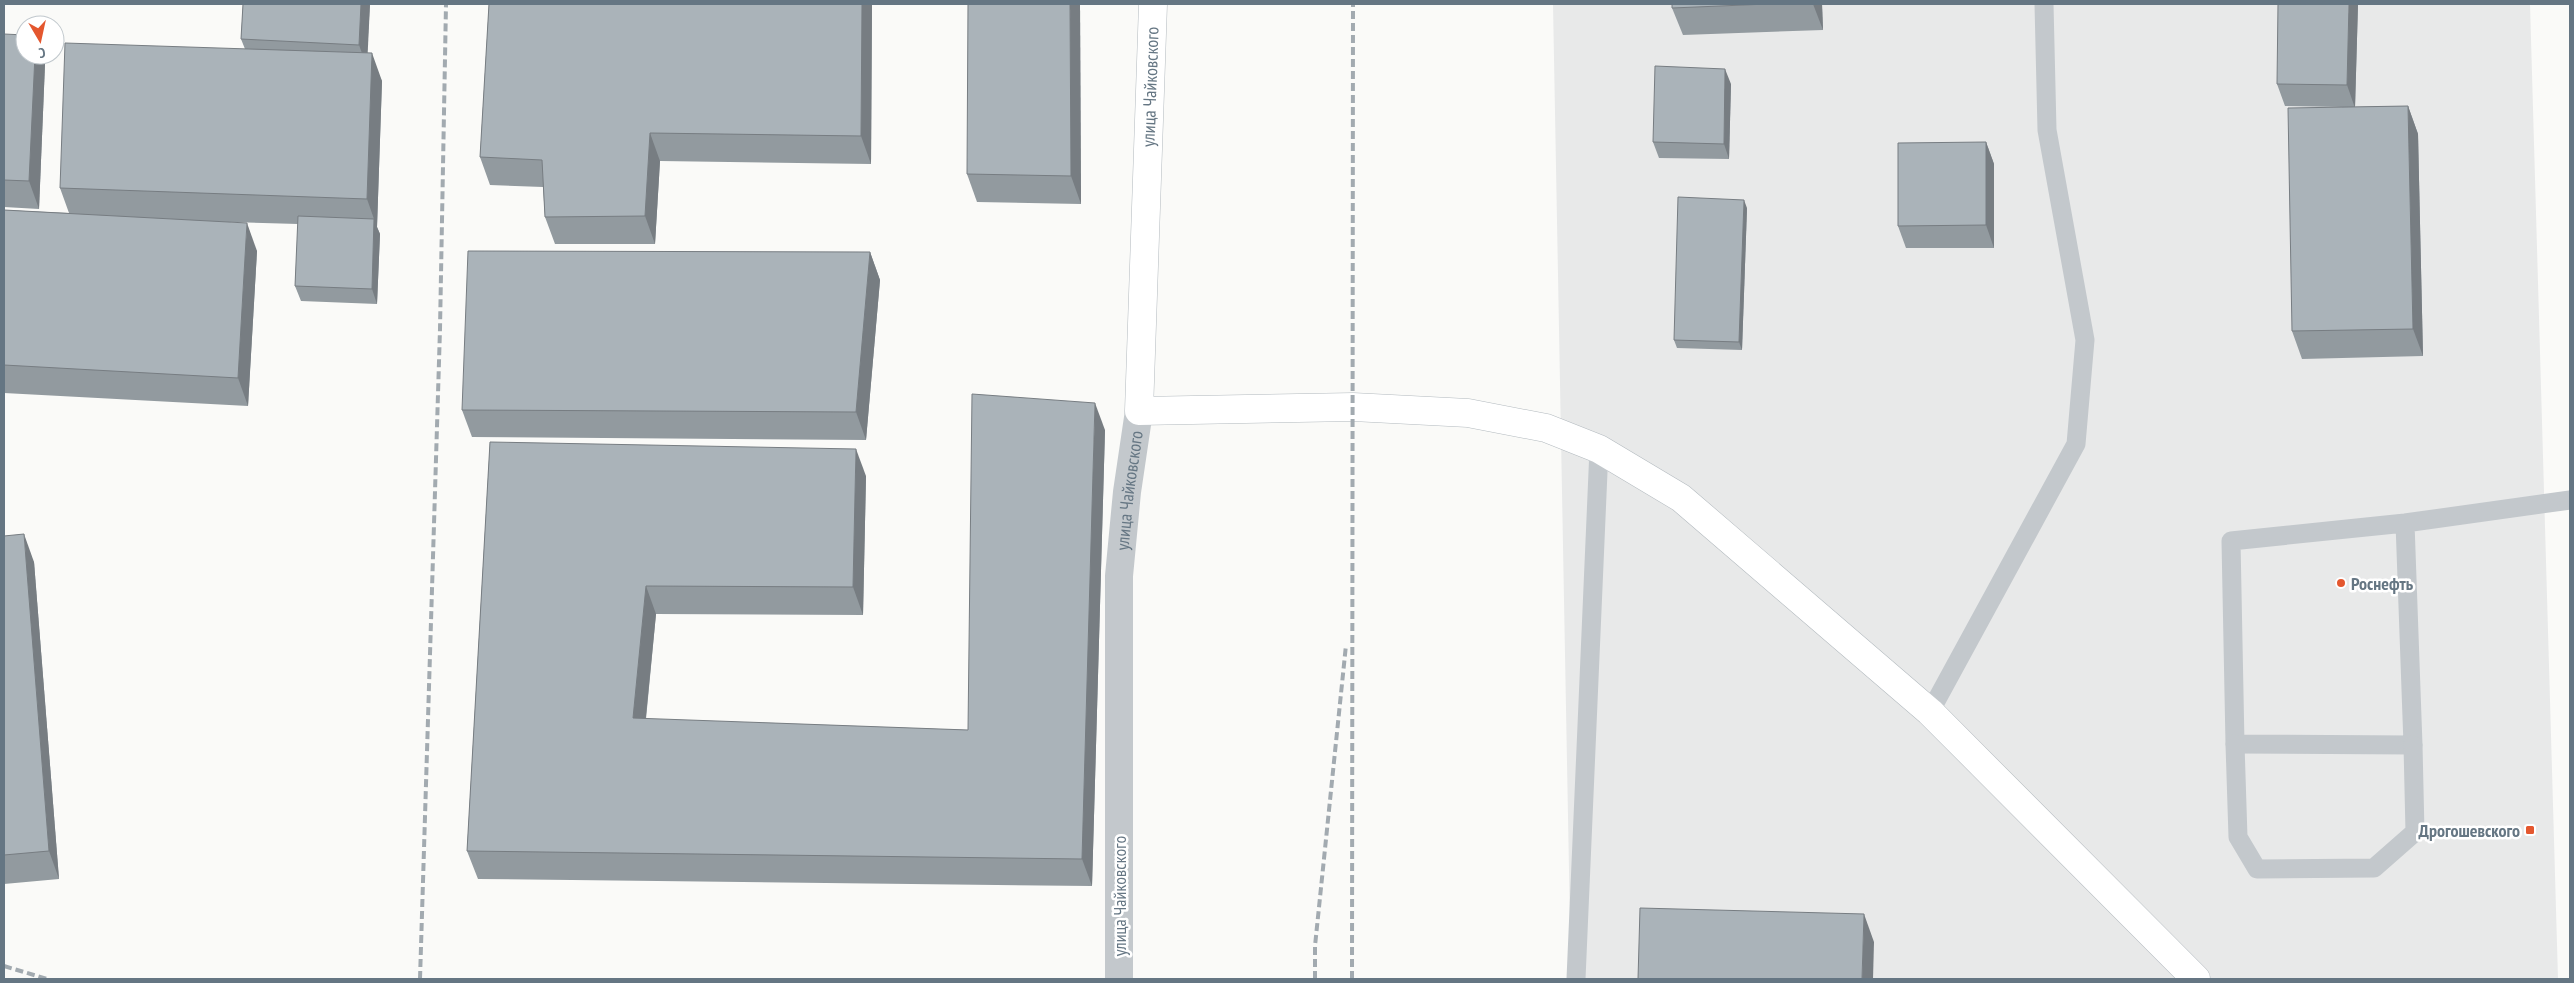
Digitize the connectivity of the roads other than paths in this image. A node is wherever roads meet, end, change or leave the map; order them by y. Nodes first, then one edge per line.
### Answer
1 (1153, 4) edge
2 (2044, 4) edge
3 (1139, 411) junction
4 (1599, 449) junction
5 (2570, 500) edge
6 (2405, 523) junction
7 (1930, 712) junction
8 (2235, 744) junction
9 (2413, 745) junction
10 (1119, 979) edge
11 (1576, 979) edge
12 (2196, 979) edge

1 - 3 street, улица Чайковского
2 - 7 lane
3 - 4 street
3 - 10 street, улица Чайковского
4 - 7 street
4 - 11 lane
5 - 6 lane
6 - 8 lane
6 - 9 lane
7 - 12 street
8 - 9 lane
8 - 9 lane

